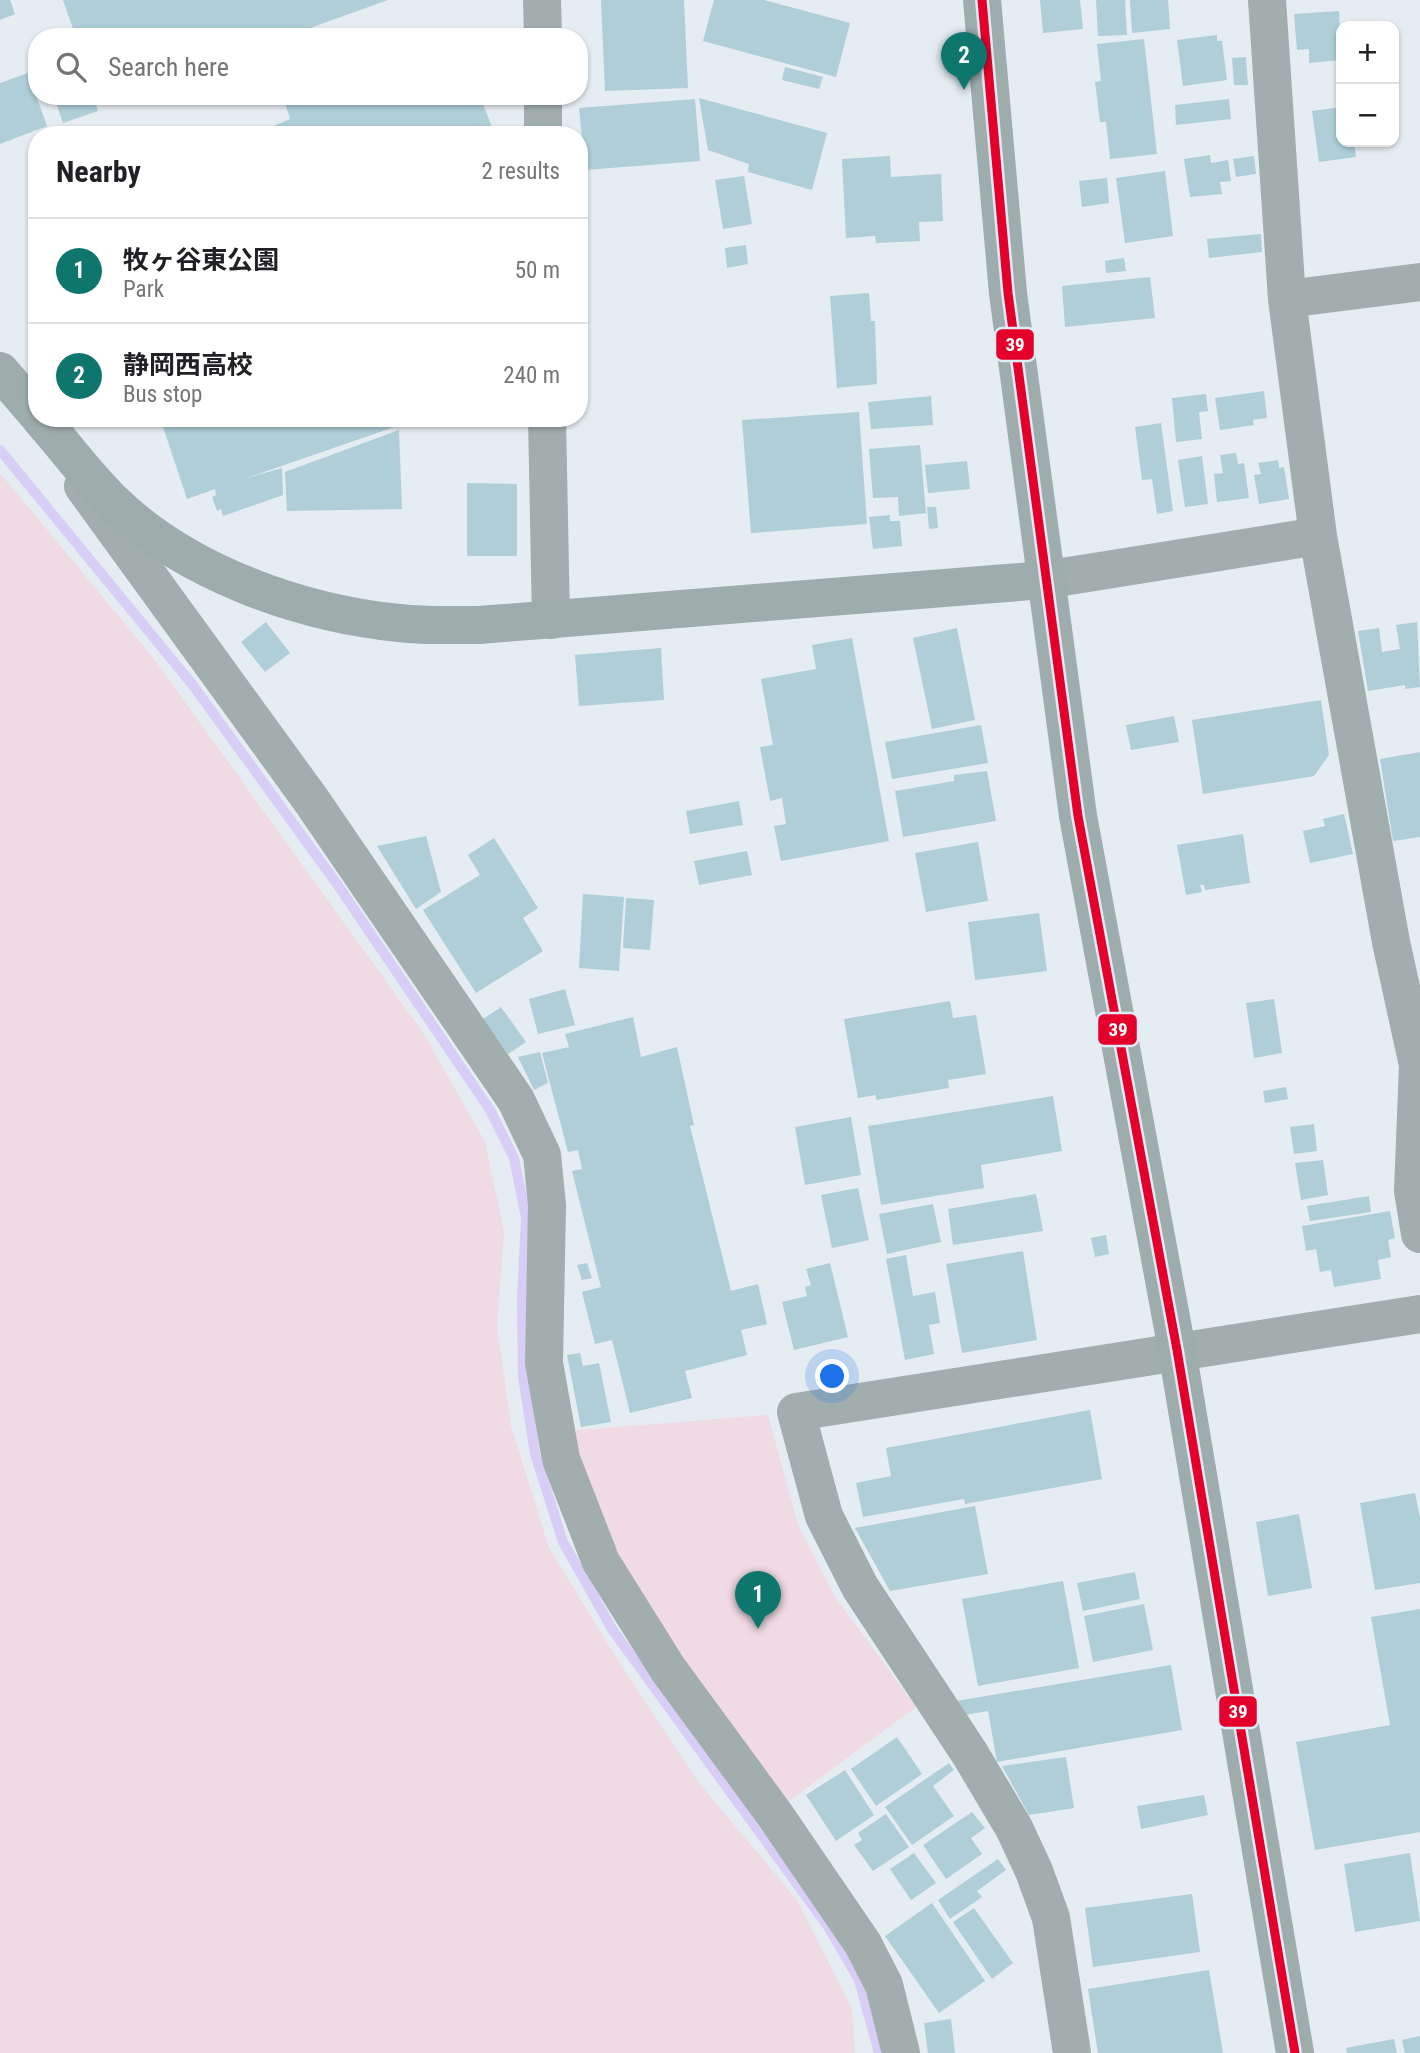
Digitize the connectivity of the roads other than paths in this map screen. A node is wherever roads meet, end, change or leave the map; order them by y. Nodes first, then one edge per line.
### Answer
1 (542, 0) edge
2 (982, 0) edge
3 (1267, 0) edge
4 (542, 28) edge
5 (543, 105) edge
6 (543, 126) edge
7 (1420, 282) edge
8 (1287, 299) junction
9 (0, 371) edge
10 (28, 404) edge
11 (28, 410) edge
12 (41, 427) edge
13 (48, 427) edge
14 (547, 427) edge
15 (1318, 536) junction
16 (1044, 580) junction
17 (551, 620) junction
18 (1420, 1234) edge
19 (1420, 1314) edge
20 (1177, 1350) junction
21 (901, 2053) edge
22 (1072, 2053) edge
23 (1295, 2053) edge

1 - 4 street
2 - 16 main road
3 - 8 street
5 - 6 street
7 - 8 street
8 - 15 street
9 - 10 main road
9 - 11 street
12 - 21 street
13 - 17 main road
14 - 17 street
15 - 16 street
15 - 18 street
16 - 17 main road
16 - 20 main road
19 - 20 street
20 - 22 street
20 - 23 main road

